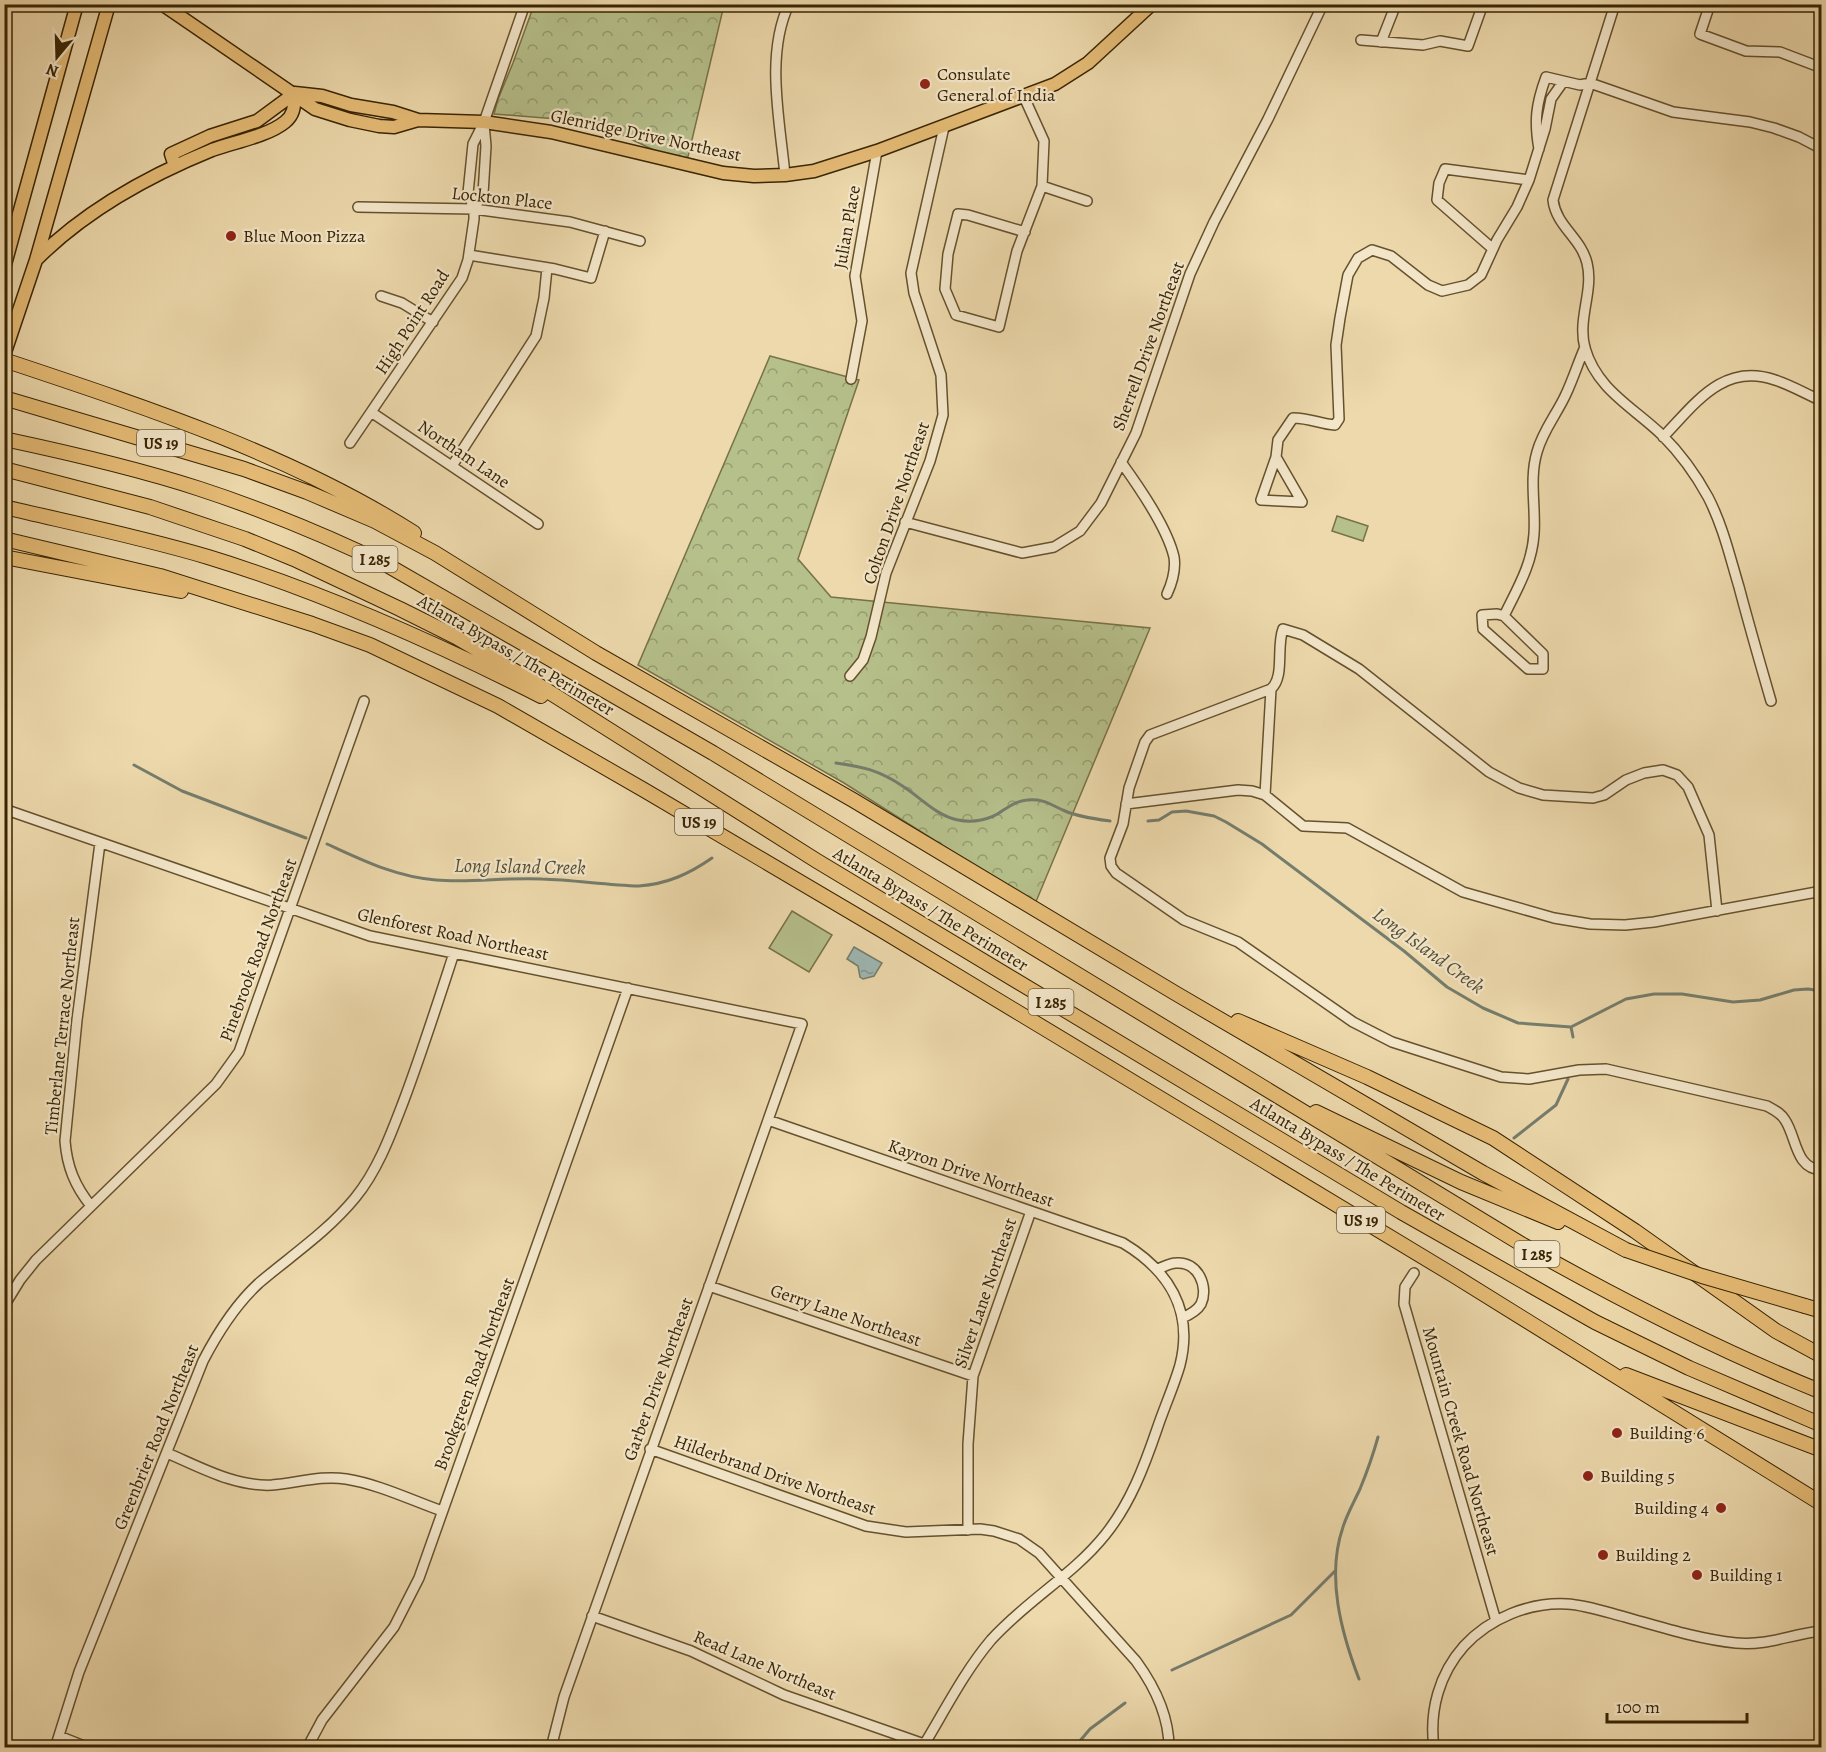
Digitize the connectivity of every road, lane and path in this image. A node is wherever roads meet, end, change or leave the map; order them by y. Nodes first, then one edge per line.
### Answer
1 (77, 4) edge
2 (109, 4) edge
3 (162, 4) edge
4 (525, 4) edge
5 (789, 4) edge
6 (1152, 4) edge
7 (1323, 4) edge
8 (1396, 4) edge
9 (1484, 4) edge
10 (1615, 4) edge
11 (1710, 4) edge
12 (1361, 40) dead end
13 (1381, 42) junction
14 (1821, 68) edge
15 (1563, 82) junction
16 (1590, 83) junction
17 (295, 93) junction
18 (1024, 97) junction
19 (484, 122) junction
20 (944, 127) junction
21 (1821, 149) edge
22 (877, 151) junction
23 (1539, 151) junction
24 (173, 160) junction
25 (785, 175) junction
26 (1529, 180) junction
27 (1042, 186) junction
28 (1087, 201) dead end
29 (358, 207) dead end
30 (474, 209) junction
31 (604, 231) junction
32 (1025, 232) junction
33 (640, 241) dead end
34 (1493, 249) junction
35 (469, 255) junction
36 (36, 260) junction
37 (4, 268) edge
38 (547, 268) junction
39 (381, 296) dead end
40 (433, 322) junction
41 (1584, 347) junction
42 (4, 355) edge
43 (4, 360) edge
44 (851, 379) dead end
45 (9, 400) edge
46 (1821, 401) edge
47 (372, 412) junction
48 (1663, 437) junction
49 (4, 439) edge
50 (350, 443) dead end
51 (1276, 457) junction
52 (1121, 462) junction
53 (452, 466) junction
54 (4, 469) edge
55 (4, 507) edge
56 (905, 522) junction
57 (538, 524) dead end
58 (4, 539) edge
59 (4, 557) edge
60 (1167, 594) dead end
61 (254, 605) junction
62 (1504, 616) junction
63 (550, 625) junction
64 (850, 676) dead end
65 (1271, 689) junction
66 (364, 701) dead end
67 (1771, 701) dead end
68 (609, 730) junction
69 (1265, 795) junction
70 (1126, 804) junction
71 (4, 810) edge
72 (100, 843) junction
73 (1821, 891) edge
74 (291, 910) junction
75 (1717, 911) junction
76 (454, 953) junction
77 (628, 988) junction
78 (1174, 993) junction
79 (802, 1024) joint
80 (1266, 1091) junction
81 (768, 1120) junction
82 (1821, 1170) edge
83 (91, 1206) junction
84 (1031, 1211) junction
85 (1626, 1250) junction
86 (1158, 1269) junction
87 (1414, 1273) dead end
88 (709, 1286) junction
89 (4, 1306) edge
90 (1821, 1311) edge
91 (1182, 1318) junction
92 (1821, 1356) edge
93 (1596, 1363) junction
94 (973, 1376) junction
95 (1821, 1392) edge
96 (1821, 1425) edge
97 (650, 1449) junction
98 (1821, 1450) edge
99 (167, 1453) junction
100 (1821, 1504) edge
101 (442, 1511) junction
102 (968, 1530) junction
103 (1061, 1576) junction
104 (592, 1616) junction
105 (1496, 1621) junction
106 (1821, 1631) edge
107 (58, 1736) junction
108 (923, 1746) edge
109 (55, 1748) edge
110 (89, 1748) edge
111 (307, 1748) edge
112 (551, 1748) edge
113 (1169, 1748) edge
114 (1434, 1748) edge

1 - 37 main road
2 - 36 main road
3 - 17 main road, Glenridge Drive Northeast
4 - 19 street
5 - 25 street
6 - 18 main road, Glenridge Drive Northeast
7 - 52 street, Sherrell Drive Northeast
8 - 13 street
9 - 13 street
10 - 16 street
11 - 14 street
12 - 13 street
15 - 16 street
15 - 23 street
15 - 23 street
16 - 21 street
16 - 41 street
17 - 19 main road, Glenridge Drive Northeast
17 - 24 main road
17 - 24 main road
18 - 20 main road, Glenridge Drive Northeast
18 - 27 street
19 - 25 main road, Glenridge Drive Northeast
19 - 30 street, High Point Road
19 - 30 street, High Point Road
20 - 22 main road, Glenridge Drive Northeast
20 - 56 street, Colton Drive Northeast
22 - 25 main road, Glenridge Drive Northeast
22 - 44 street, Julian Place
23 - 26 street
24 - 36 main road
26 - 34 street
26 - 34 street
27 - 28 street
27 - 32 street
29 - 30 street, Lockton Place
30 - 31 street, Lockton Place
30 - 35 street, High Point Road
31 - 33 street, Lockton Place
31 - 38 street
32 - 32 street
34 - 51 street
35 - 38 street
35 - 40 street, High Point Road
36 - 42 main road
38 - 53 street
39 - 40 street
40 - 47 street, High Point Road
41 - 48 street
41 - 62 street
43 - 63 highway
45 - 63 highway, US 19
46 - 48 street
47 - 50 street, High Point Road
47 - 53 street, Northam Lane
48 - 67 street
49 - 80 highway, Atlanta Bypass / The Perimeter / I 285
51 - 51 street
52 - 56 street, Sherrell Drive Northeast
52 - 60 street
53 - 57 street, Northam Lane
54 - 68 highway, Atlanta Bypass / The Perimeter / I 285
55 - 68 highway
56 - 64 street, Colton Drive Northeast
58 - 61 highway, US 19
59 - 61 highway
61 - 93 highway, US 19
62 - 62 street
63 - 78 highway, US 19
65 - 69 street
65 - 70 street
65 - 75 street
66 - 74 street, Pinebrook Road Northeast
68 - 96 highway, Atlanta Bypass / The Perimeter / I 285
69 - 70 street
69 - 75 street
70 - 82 street
71 - 72 street, Glenforest Road Northeast
72 - 74 street, Glenforest Road Northeast
72 - 83 street, Timberlane Terrace Northeast
73 - 75 street
74 - 76 street, Glenforest Road Northeast
74 - 83 street, Pinebrook Road Northeast
76 - 77 street, Glenforest Road Northeast
76 - 99 street, Greenbrier Road Northeast
77 - 79 street, Glenforest Road Northeast
77 - 101 street, Brookgreen Road Northeast
78 - 85 highway
78 - 92 highway
79 - 81 street, Garber Drive Northeast
80 - 85 highway
80 - 95 highway, Atlanta Bypass / The Perimeter / I 285
81 - 84 street, Kayron Drive Northeast
81 - 88 street, Garber Drive Northeast
83 - 89 street, Pinebrook Road Northeast
84 - 86 street, Kayron Drive Northeast
84 - 94 street, Silver Lane Northeast
85 - 90 highway, bridge
86 - 91 street, Kayron Drive Northeast
86 - 91 street
87 - 105 street, Mountain Creek Road Northeast
88 - 94 street, Gerry Lane Northeast
88 - 97 street, Garber Drive Northeast
91 - 103 street, Kayron Drive Northeast
93 - 98 highway
93 - 100 highway, US 19
94 - 102 street, Silver Lane Northeast
97 - 102 street, Hilderbrand Drive Northeast
97 - 104 street, Garber Drive Northeast
99 - 101 street
99 - 107 street, Greenbrier Road Northeast
101 - 111 street, Brookgreen Road Northeast
102 - 103 street, Hilderbrand Drive Northeast
103 - 108 street, Kayron Drive Northeast
103 - 113 street, Hilderbrand Drive Northeast
104 - 108 street, Read Lane Northeast
104 - 112 street, Garber Drive Northeast
105 - 106 street
105 - 114 street
107 - 109 street, Greenbrier Road Northeast
107 - 110 street

